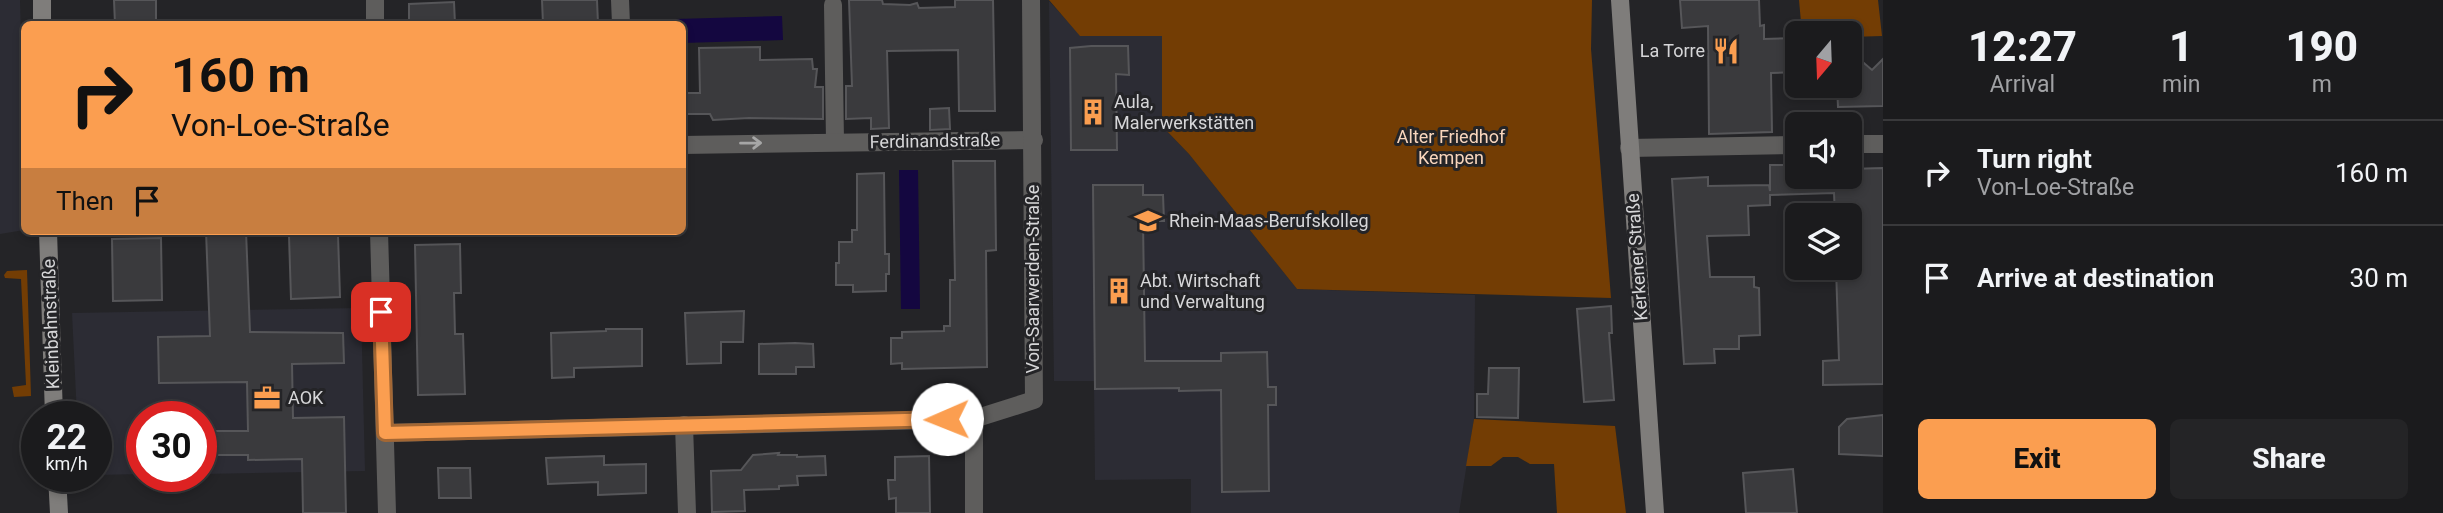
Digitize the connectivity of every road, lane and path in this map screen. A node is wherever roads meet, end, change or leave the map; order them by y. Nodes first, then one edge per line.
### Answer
1 (42, 0) edge
2 (375, 0) edge
3 (620, 0) edge
4 (1031, 0) edge
5 (1620, 0) edge
6 (833, 5) dead end
7 (42, 21) edge
8 (375, 21) edge
9 (621, 21) edge
10 (1034, 140) junction
11 (835, 142) junction
12 (1862, 144) edge
13 (1883, 144) edge
14 (686, 145) edge
15 (1785, 145) edge
16 (1629, 148) junction
17 (48, 235) edge
18 (380, 235) edge
19 (54, 401) edge
20 (974, 419) junction
21 (684, 425) junction
22 (385, 433) junction
23 (58, 492) edge
24 (59, 513) edge
25 (387, 513) edge
26 (687, 513) edge
27 (974, 513) edge
28 (1655, 513) edge

1 - 7 main road
2 - 8 street
3 - 9 street
4 - 10 street, Von-Saarwerden-Straße
5 - 16 main road, Kerkener Straße
6 - 11 street
10 - 11 street, Ferdinandstraße
10 - 20 street, Von-Saarwerden-Straße
14 -> 11 street, Ferdinandstraße
12 - 13 street
15 - 16 street
16 - 28 main road, Kerkener Straße
17 - 19 main road, Kleinbahnstraße
18 - 22 street
20 - 21 street
20 - 27 street
21 - 22 street
21 - 26 street
22 - 25 street
23 - 24 main road

